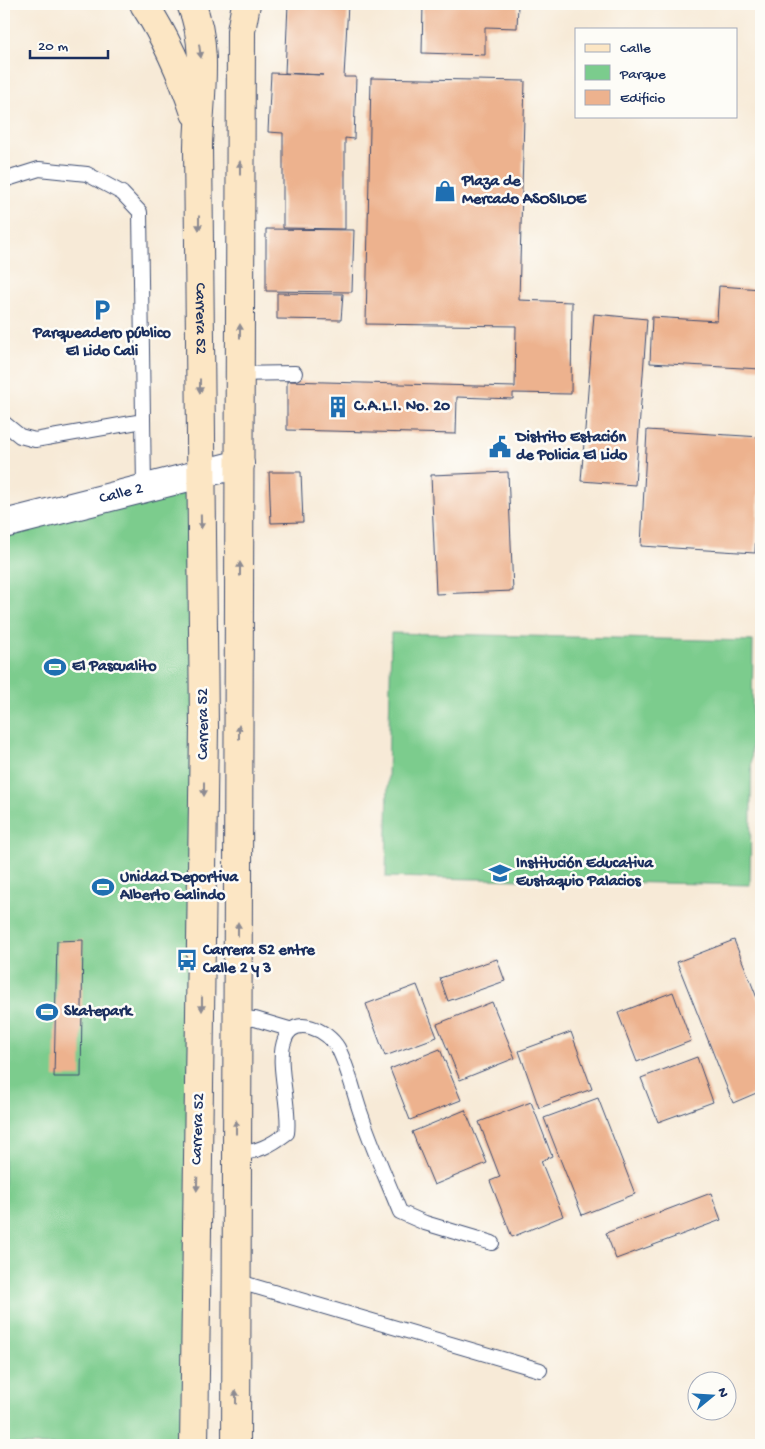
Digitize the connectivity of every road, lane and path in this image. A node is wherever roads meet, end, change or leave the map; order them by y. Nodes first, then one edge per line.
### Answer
1 (144, 4) edge
2 (191, 4) edge
3 (246, 4) edge
4 (198, 122) junction
5 (4, 180) edge
6 (295, 373) dead end
7 (239, 374) junction
8 (143, 421) junction
9 (4, 423) edge
10 (240, 464) junction
11 (201, 473) junction
12 (144, 488) junction
13 (4, 524) edge
14 (237, 1018) junction
15 (289, 1029) junction
16 (236, 1154) junction
17 (492, 1243) dead end
18 (236, 1281) junction
19 (540, 1370) dead end
20 (194, 1445) edge
21 (236, 1445) edge

1 - 4 main road
2 -> 4 main road, Carrera 52
7 -> 3 main road
4 -> 11 main road, Carrera 52
5 - 8 lane
6 - 7 lane
7 - 10 main road
8 - 9 lane
8 - 12 lane
10 - 11 street, Calle 2
14 -> 10 main road
11 - 12 street, Calle 2
11 -> 20 main road, Carrera 52
12 - 13 street, Calle 2
14 - 15 lane
16 -> 14 main road
15 - 16 lane
15 - 17 lane
16 - 18 main road
18 - 19 lane
21 -> 18 main road

